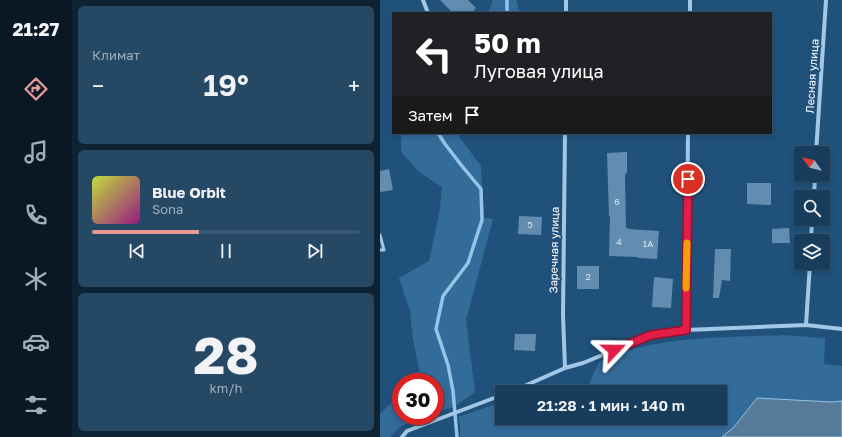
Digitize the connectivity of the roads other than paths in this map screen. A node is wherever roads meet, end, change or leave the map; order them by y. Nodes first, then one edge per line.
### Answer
1 (423, 0) edge
2 (566, 0) edge
3 (690, 0) edge
4 (826, 0) edge
5 (428, 12) edge
6 (566, 12) edge
7 (690, 12) edge
8 (564, 134) edge
9 (688, 134) edge
10 (816, 146) edge
11 (380, 236) edge
12 (380, 250) edge
13 (810, 270) edge
14 (806, 325) junction
15 (842, 329) edge
16 (686, 330) junction
17 (565, 368) junction
18 (527, 385) edge
19 (495, 398) edge
20 (402, 437) edge

1 - 5 street
2 - 6 street
3 - 7 street
4 - 10 street, Лесная улица
8 - 17 street, Заречная улица
9 - 16 street
11 - 12 lane
13 - 14 street
14 - 15 street
14 - 16 street
16 - 17 street
17 - 18 street
19 - 20 street

